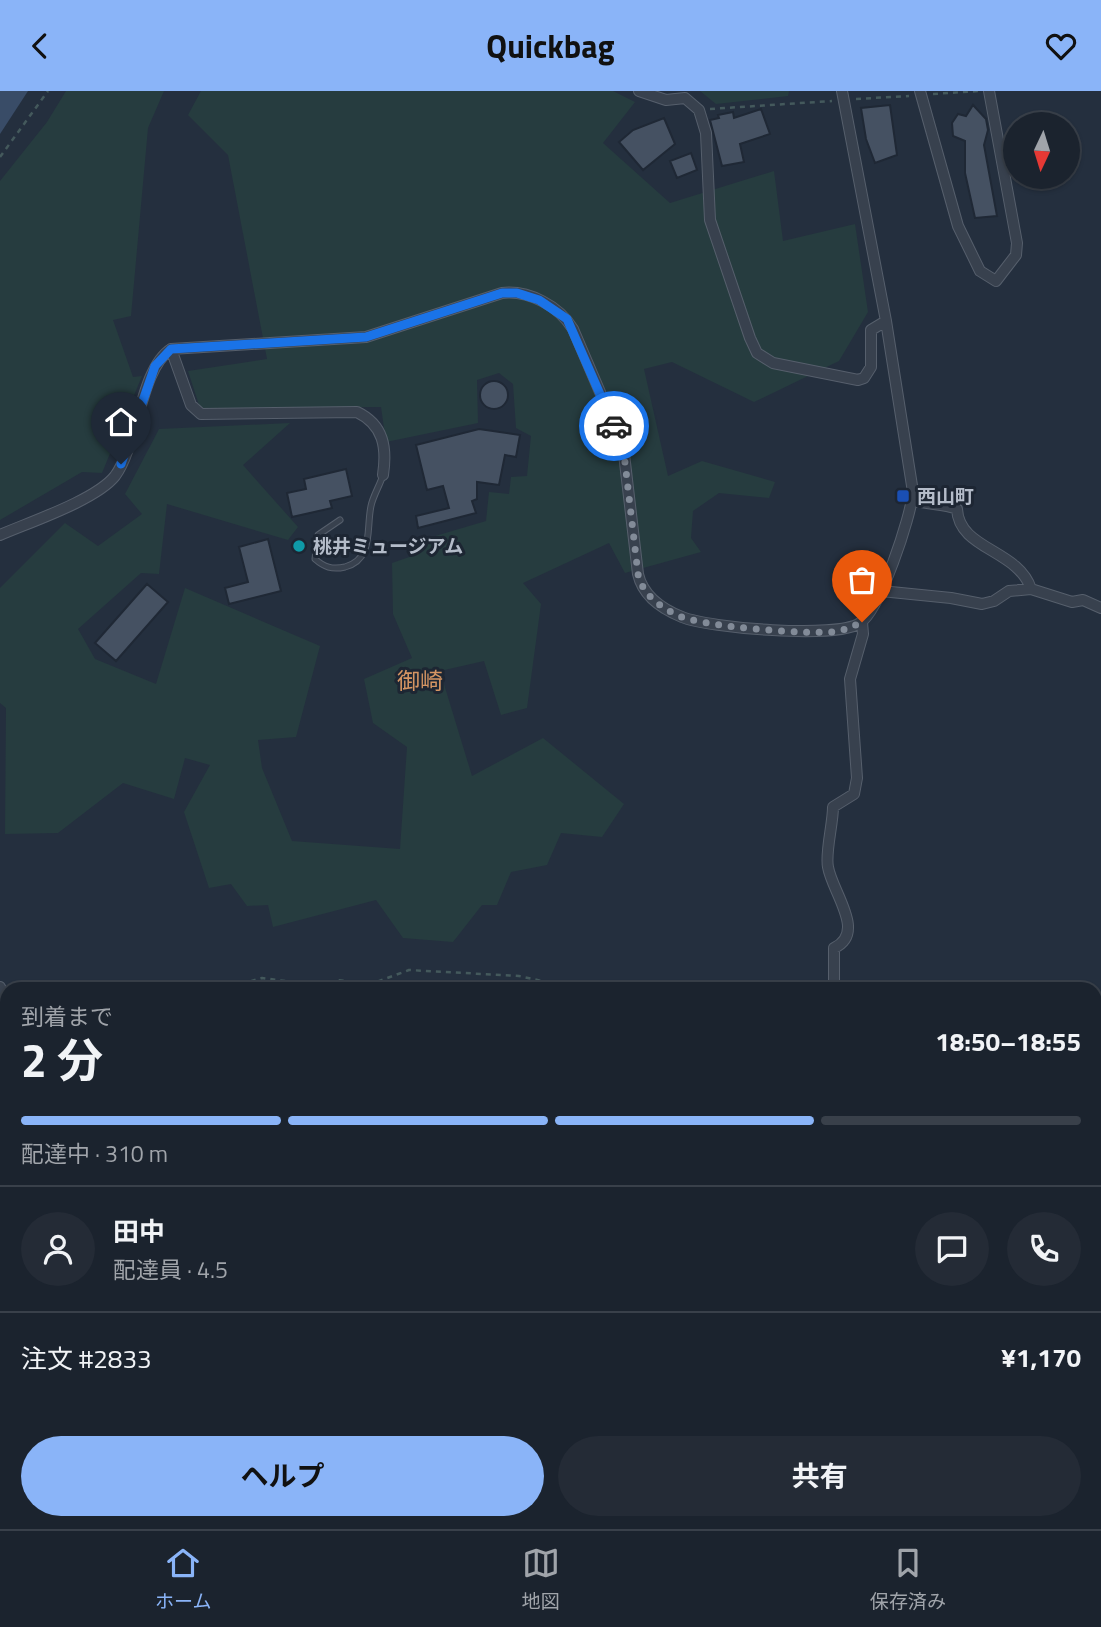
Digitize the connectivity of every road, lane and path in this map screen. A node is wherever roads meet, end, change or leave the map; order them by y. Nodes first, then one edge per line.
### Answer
1 (48, 91) edge
2 (639, 91) edge
3 (979, 91) edge
4 (989, 91) edge
5 (920, 93) edge
6 (843, 95) edge
7 (699, 110) junction
8 (0, 157) edge
9 (886, 321) junction
10 (171, 349) junction
11 (383, 475) joint
12 (913, 500) junction
13 (340, 520) dead end
14 (0, 535) edge
15 (1031, 589) junction
16 (881, 591) junction
17 (1101, 608) edge
18 (862, 622) junction
19 (248, 982) edge
20 (292, 982) edge
21 (332, 982) edge
22 (360, 982) edge
23 (374, 982) edge
24 (547, 982) edge
25 (834, 982) edge

1 - 8 path
2 - 7 street
3 - 5 path
4 - 5 street
5 - 6 path
6 - 7 path
6 - 9 street
7 - 9 street
9 - 12 street
10 - 11 street
10 - 14 street
10 - 18 street
11 - 13 lane
12 - 15 street
12 - 16 street
15 - 16 street
15 - 17 street
16 - 18 street
18 - 25 street
19 - 20 path
21 - 22 path
23 - 24 path

